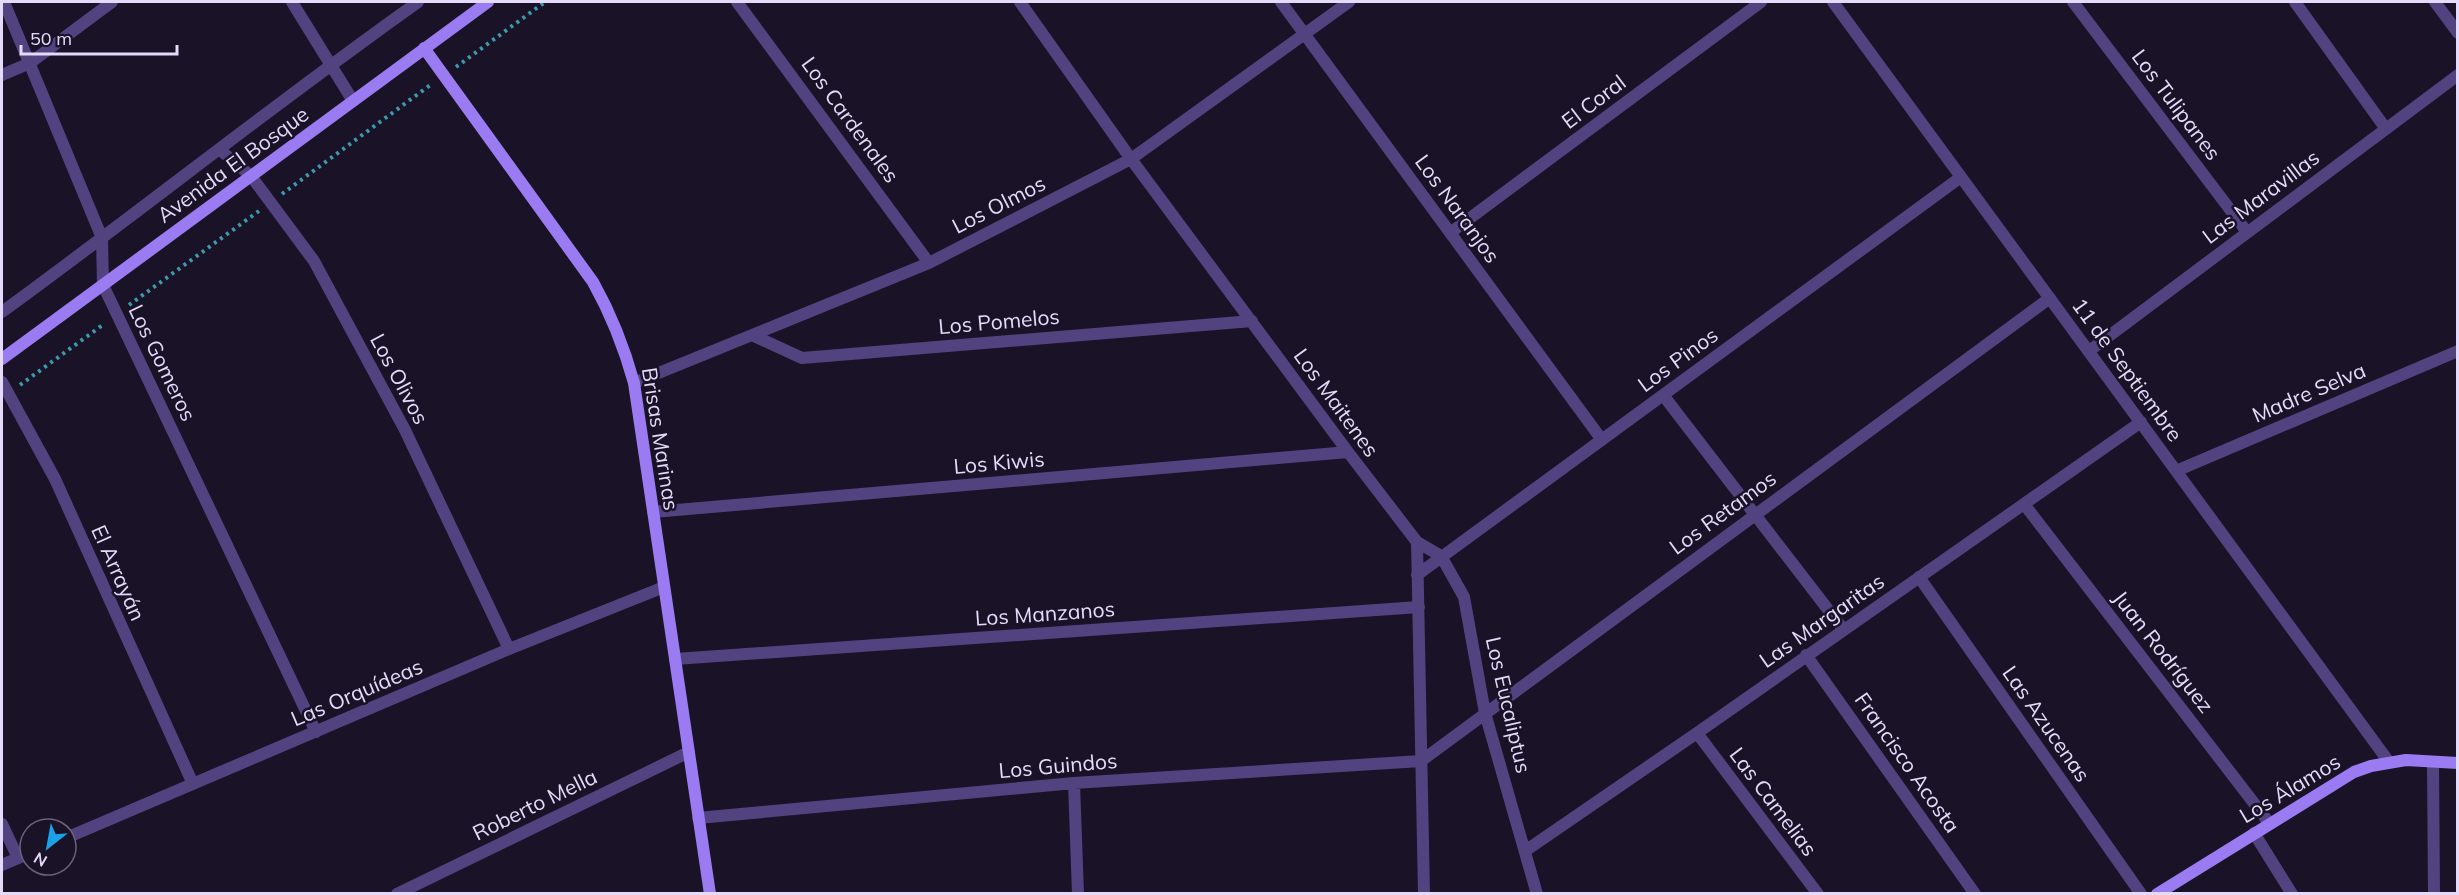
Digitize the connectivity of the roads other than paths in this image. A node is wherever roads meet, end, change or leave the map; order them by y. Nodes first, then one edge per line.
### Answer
1 (4, 2) edge
2 (112, 2) edge
3 (292, 2) edge
4 (418, 2) edge
5 (488, 2) edge
6 (737, 2) edge
7 (1020, 2) edge
8 (1281, 2) edge
9 (1349, 2) edge
10 (1761, 2) edge
11 (1833, 2) edge
12 (2073, 2) edge
13 (2295, 2) edge
14 (2435, 2) edge
15 (2457, 33) edge
16 (1305, 34) junction
17 (424, 48) junction
18 (30, 63) junction
19 (330, 64) junction
20 (2, 75) edge
21 (2457, 75) edge
22 (353, 101) junction
23 (2386, 129) junction
24 (220, 150) junction
25 (1131, 159) junction
26 (251, 176) junction
27 (1961, 177) junction
28 (2247, 232) junction
29 (1450, 233) junction
30 (102, 238) junction
31 (929, 263) junction
32 (103, 285) junction
33 (2050, 298) junction
34 (2, 312) edge
35 (1252, 321) junction
36 (754, 336) junction
37 (2089, 351) junction
38 (2457, 351) edge
39 (2, 359) edge
40 (2, 382) edge
41 (634, 383) junction
42 (1663, 395) junction
43 (2141, 422) junction
44 (1602, 440) junction
45 (1348, 452) junction
46 (2176, 471) junction
47 (2024, 504) junction
48 (653, 512) junction
49 (1754, 514) junction
50 (1417, 542) junction
51 (1441, 556) junction
52 (1417, 575) junction
53 (1919, 577) junction
54 (664, 587) junction
55 (1419, 607) junction
56 (1844, 629) junction
57 (509, 649) junction
58 (1806, 655) junction
59 (675, 659) junction
60 (1485, 713) junction
61 (316, 732) junction
62 (1697, 733) junction
63 (689, 752) junction
64 (1421, 760) junction
65 (2389, 762) junction
66 (2433, 763) junction
67 (2457, 763) edge
68 (1074, 783) junction
69 (193, 784) junction
70 (698, 818) junction
71 (2, 824) edge
72 (2270, 824) junction
73 (78, 833) edge
74 (2254, 833) junction
75 (1525, 851) junction
76 (18, 858) joint
77 (2, 865) edge
78 (1815, 890) edge
79 (2171, 890) edge
80 (397, 894) edge
81 (710, 894) edge
82 (1078, 894) edge
83 (1424, 894) edge
84 (1537, 894) edge
85 (1802, 894) edge
86 (1975, 894) edge
87 (2141, 894) edge
88 (2157, 894) edge
89 (2292, 894) edge
90 (2434, 894) edge

1 - 18 street, Los Gomeros
2 - 18 street
3 - 19 street
4 - 19 street, Avenida El Bosque
5 - 17 street, Avenida El Bosque
6 - 31 street, Los Cardenales
7 - 25 street, Los Maitenes
8 - 16 street, Los Naranjos
9 - 16 street, Los Olmos
10 - 29 street, El Coral
11 - 27 street, 11 de Septiembre
12 - 28 street, Los Tulipanes
13 - 23 street
14 - 15 street
16 - 25 street, Los Olmos
16 - 29 street, Los Naranjos
17 - 22 street, Avenida El Bosque
17 - 41 street, Brisas Marinas
18 - 20 street
18 - 30 street, Los Gomeros
19 - 22 street
19 - 24 street, Avenida El Bosque
21 - 23 street, Las Maravillas
22 - 26 street, Avenida El Bosque
23 - 28 street, Las Maravillas
24 - 26 street, Los Olivos
24 - 30 street, Avenida El Bosque
25 - 31 street, Los Olmos
25 - 35 street, Los Maitenes
26 - 32 street, Avenida El Bosque
26 - 57 street, Los Olivos
27 - 33 street, 11 de Septiembre
27 - 42 street, Los Pinos
28 - 37 street, Las Maravillas
29 - 44 street, Los Naranjos
30 - 32 street, Los Gomeros
30 - 34 street, Avenida El Bosque
31 - 36 street, Los Olmos
32 - 39 street, Avenida El Bosque
32 - 61 street, Los Gomeros
33 - 37 street, 11 de Septiembre
33 - 49 street, Los Retamos
35 - 36 street, Los Pomelos
35 - 45 street, Los Maitenes
36 - 41 street, Los Olmos
37 - 43 street, 11 de Septiembre
38 - 46 street, Madre Selva
40 - 69 street, El Arrayán
41 - 48 street, Brisas Marinas
42 - 44 street, Los Pinos
42 - 49 street
43 - 46 street, 11 de Septiembre
43 - 47 street, Las Margaritas
44 - 51 street, Los Pinos
45 - 48 street, Los Kiwis
45 - 50 street, Los Maitenes
46 - 65 street, 11 de Septiembre
47 - 53 street, Las Margaritas
47 - 72 street, Juan Rodríguez
48 - 54 street, Brisas Marinas
49 - 56 street
49 - 60 street, Los Retamos
50 - 51 street
50 - 52 street
51 - 52 street, Los Pinos
51 - 60 street, Los Eucaliptus
52 - 55 street
53 - 56 street, Las Margaritas
53 - 87 street, Las Azucenas
54 - 57 street, Las Orquídeas
54 - 59 street, Brisas Marinas
55 - 59 street, Los Manzanos
55 - 64 street
56 - 58 street, Las Margaritas
57 - 61 street, Las Orquídeas
58 - 62 street, Las Margaritas
58 - 86 street, Francisco Acosta
59 - 63 street, Brisas Marinas
60 - 64 street, Los Retamos
60 - 75 street, Los Eucaliptus
61 - 69 street, Las Orquídeas
62 - 75 street, Las Margaritas
62 - 78 street, Las Camelias
63 - 70 street, Brisas Marinas
63 - 80 street, Roberto Mella
64 - 68 street, Los Guindos
64 - 83 street
65 - 66 street, Los Álamos
65 - 72 street, Los Álamos
66 - 67 street, Los Álamos
66 - 90 street
68 - 70 street, Los Guindos
68 - 82 street
69 - 73 street, Las Orquídeas
70 - 81 street, Brisas Marinas
71 - 76 street
72 - 74 street, Los Álamos
74 - 79 street, Los Álamos
74 - 89 street
75 - 84 street, Los Eucaliptus
76 - 77 street
78 - 85 street
79 - 88 street, Los Álamos

